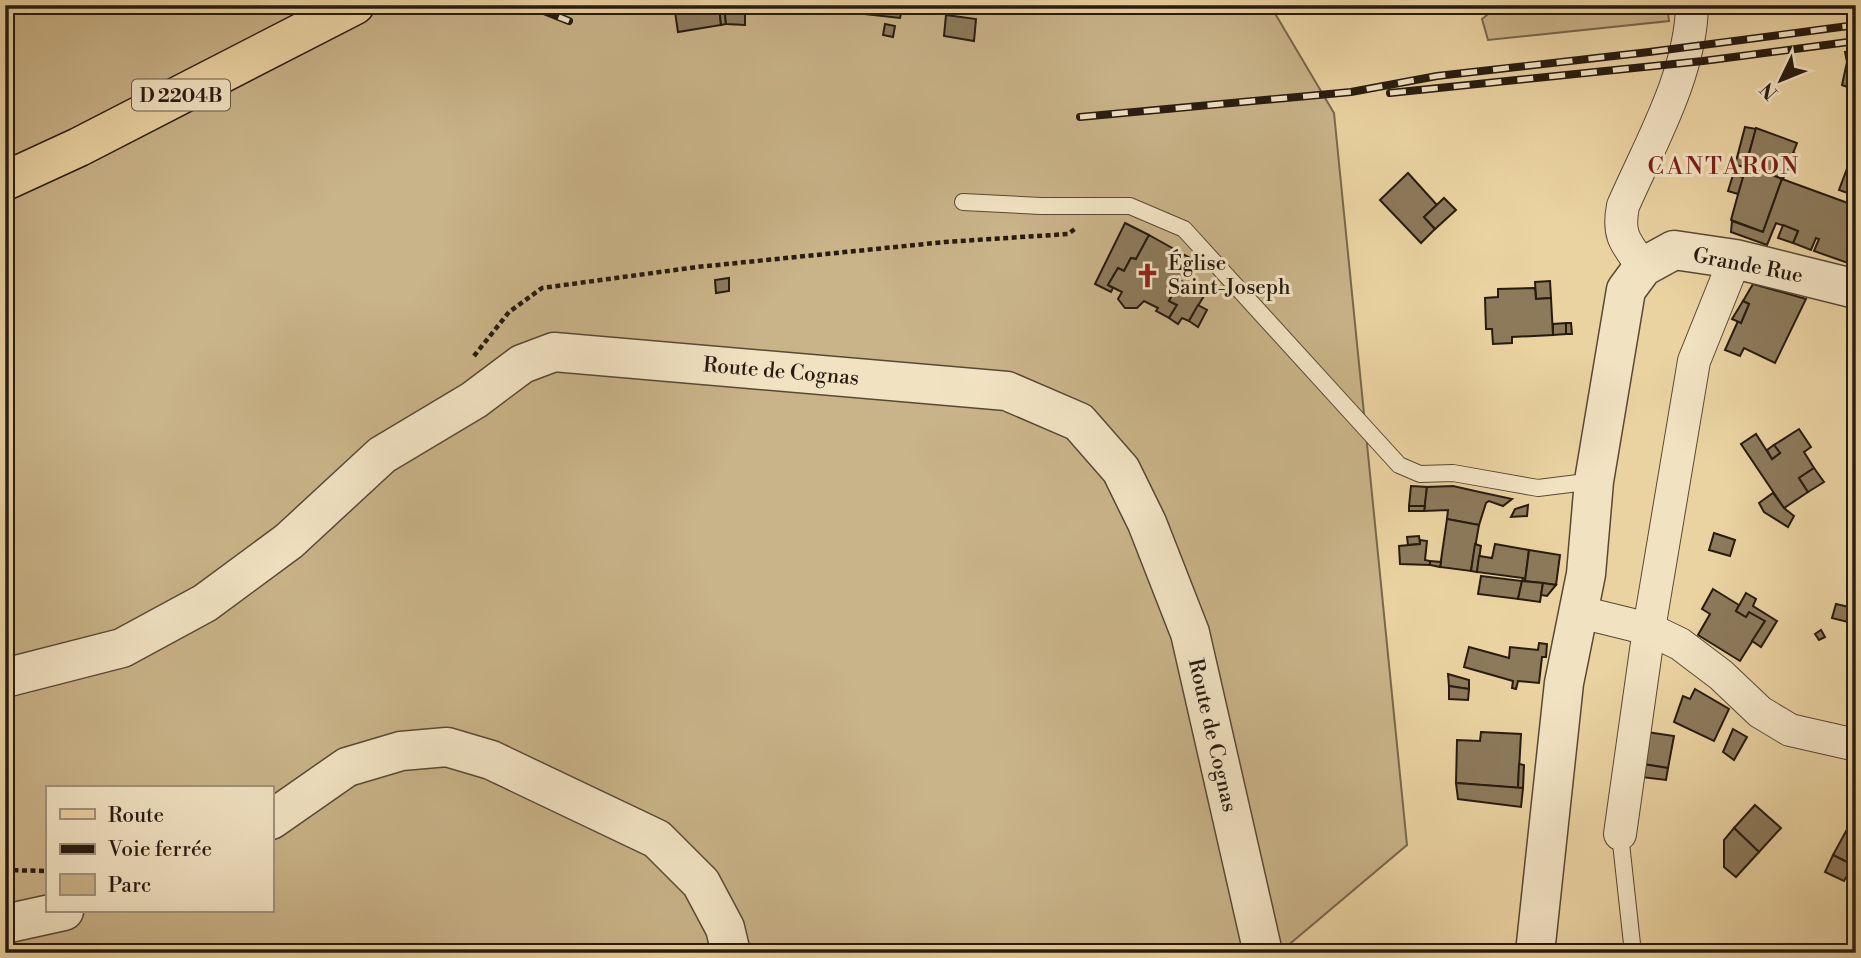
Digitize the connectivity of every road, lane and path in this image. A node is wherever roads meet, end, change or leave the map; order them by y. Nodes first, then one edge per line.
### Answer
1 (313, 5) edge
2 (355, 5) edge
3 (1692, 5) edge
4 (5, 160) edge
5 (5, 181) edge
6 (963, 202) dead end
7 (1108, 206) junction
8 (1735, 259) junction
9 (1643, 267) junction
10 (1856, 289) edge
11 (472, 358) dead end
12 (1594, 481) junction
13 (1580, 612) junction
14 (1649, 629) junction
15 (5, 678) edge
16 (1856, 745) edge
17 (273, 819) edge
18 (1620, 834) joint
19 (5, 870) edge
20 (46, 871) edge
21 (59, 912) edge
22 (5, 923) edge
23 (160, 953) edge
24 (186, 953) edge
25 (731, 953) edge
26 (1263, 953) edge
27 (1535, 953) edge
28 (1633, 953) edge
29 (1694, 953) edge
30 (1732, 953) edge

1 - 4 main road, D 2204B
2 - 5 main road, D 2204B
3 - 9 street
6 - 7 lane
7 - 11 path
7 - 12 lane
8 - 9 street, Grande Rue
8 - 10 street, Grande Rue
8 - 14 street
9 - 12 street
12 - 13 street
13 - 14 street
13 - 27 street
14 - 16 street
14 - 18 street
15 - 26 street, Route de Cognas
17 - 25 street
18 - 28 lane
19 - 20 path
21 - 22 street
23 - 24 path
29 - 30 lane

